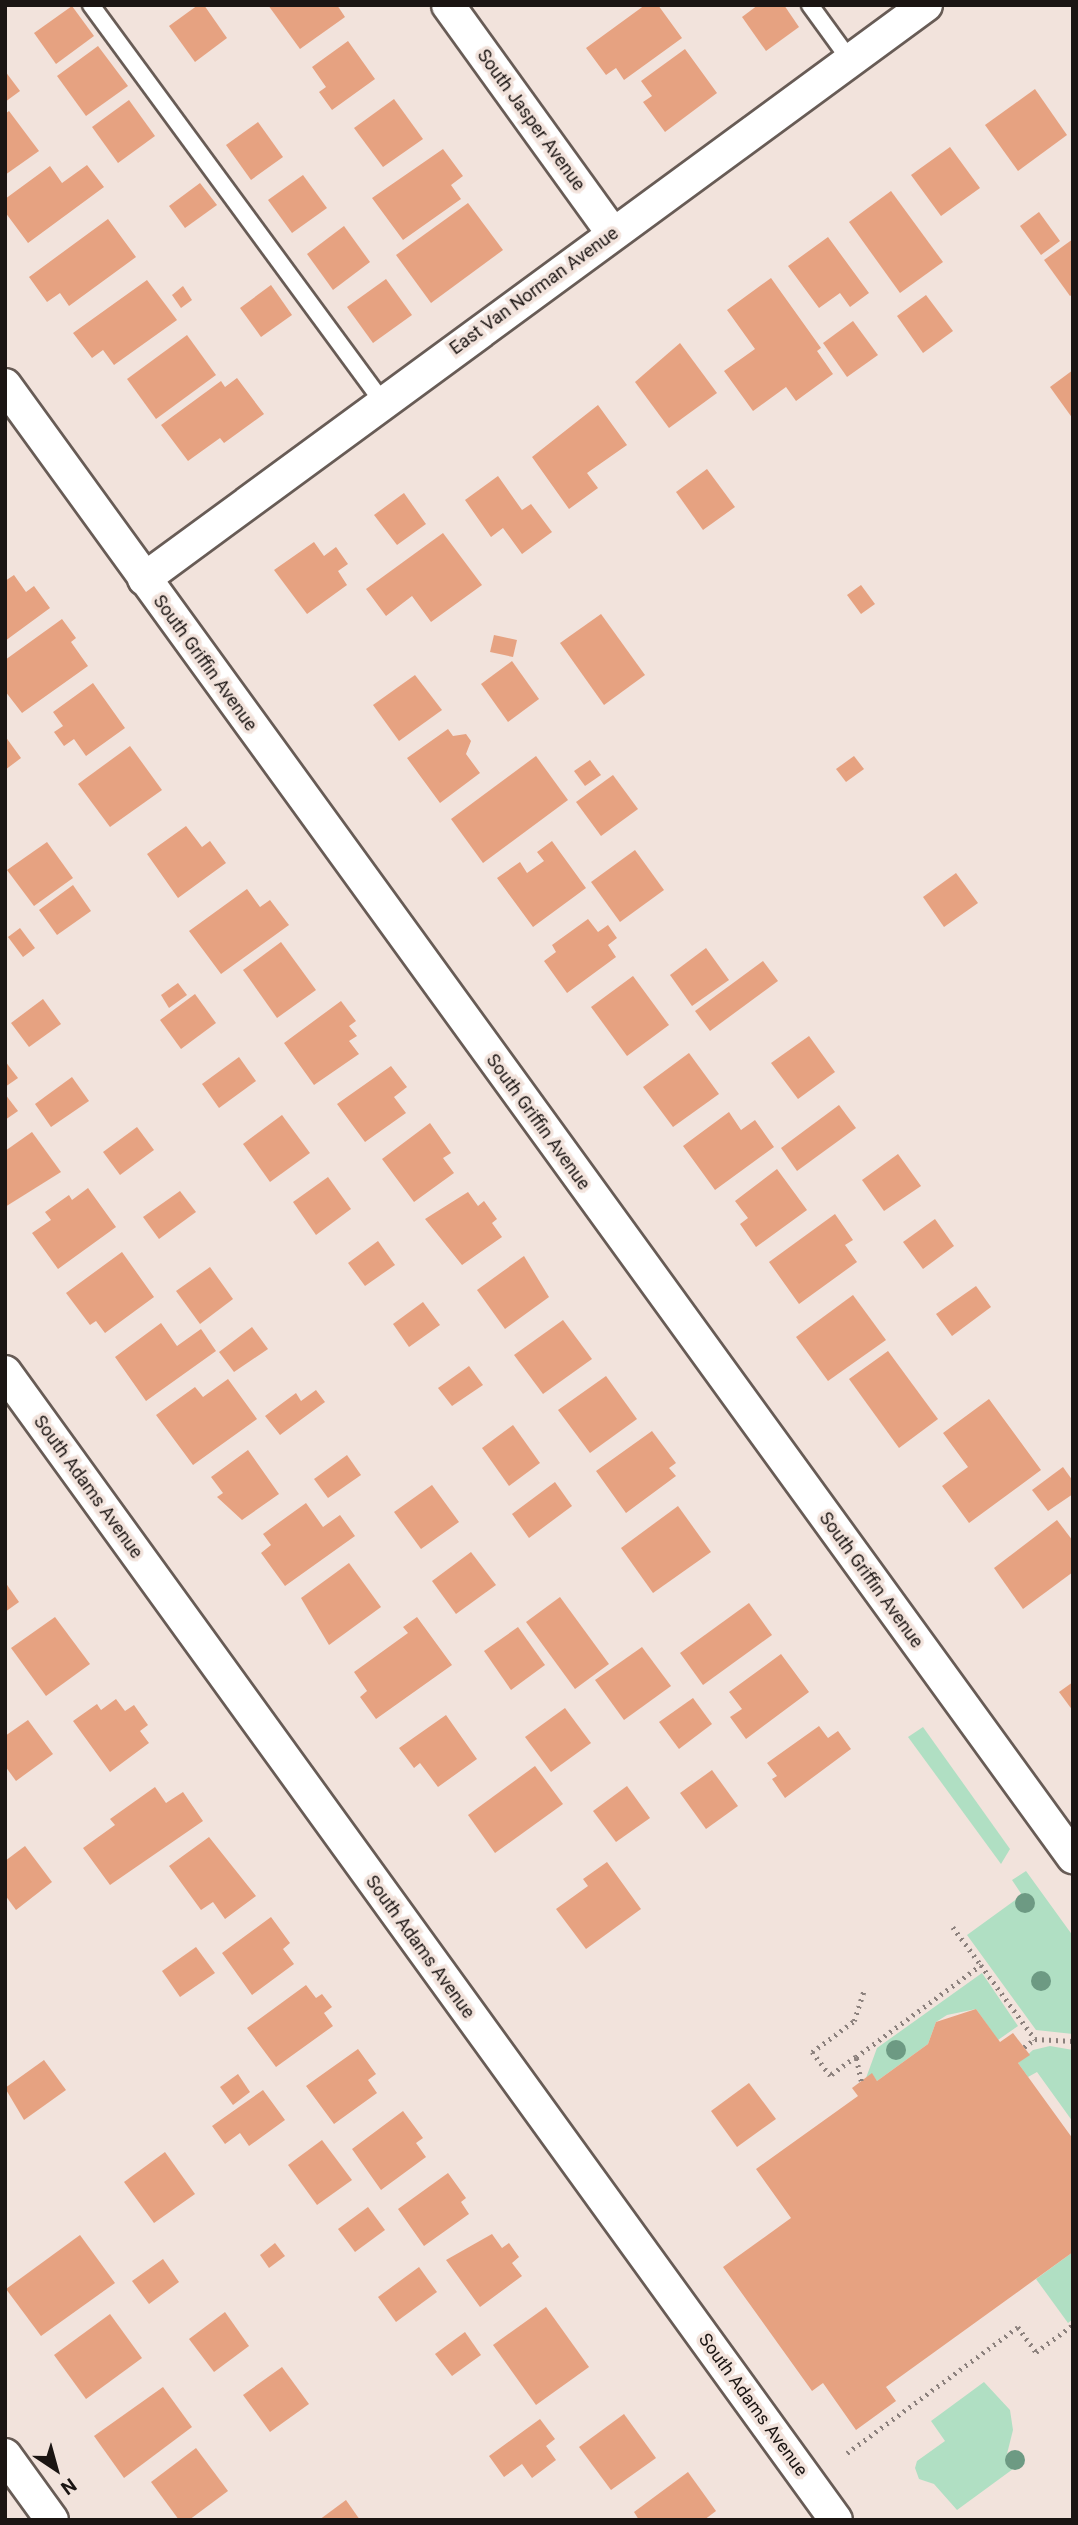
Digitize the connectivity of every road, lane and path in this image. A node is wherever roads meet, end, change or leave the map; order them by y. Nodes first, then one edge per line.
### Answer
1 (91, 5) edge
2 (448, 5) edge
3 (810, 5) edge
4 (926, 5) edge
5 (850, 60) junction
6 (613, 234) junction
7 (5, 385) edge
8 (383, 402) junction
9 (144, 579) junction
10 (5, 1372) edge
11 (1073, 1857) edge
12 (953, 1927) dead end
13 (981, 1965) junction
14 (864, 1991) dead end
15 (1035, 2039) junction
16 (1073, 2041) edge
17 (1024, 2047) dead end
18 (856, 2057) junction
19 (861, 2081) dead end
20 (1073, 2325) edge
21 (847, 2453) dead end
22 (5, 2455) edge
23 (52, 2520) edge
24 (836, 2520) edge

1 - 8 lane
2 - 6 street, South Jasper Avenue
3 - 5 lane
4 - 5 street, East Van Norman Avenue
5 - 6 street, East Van Norman Avenue
6 - 8 street, East Van Norman Avenue
7 - 9 street, South Griffin Avenue
8 - 9 street, East Van Norman Avenue
9 - 11 street, South Griffin Avenue
10 - 24 street, South Adams Avenue
12 - 13 path
13 - 15 path
13 - 18 path
14 - 18 path
15 - 16 path
15 - 17 path
18 - 19 path
20 - 21 path
22 - 23 street

